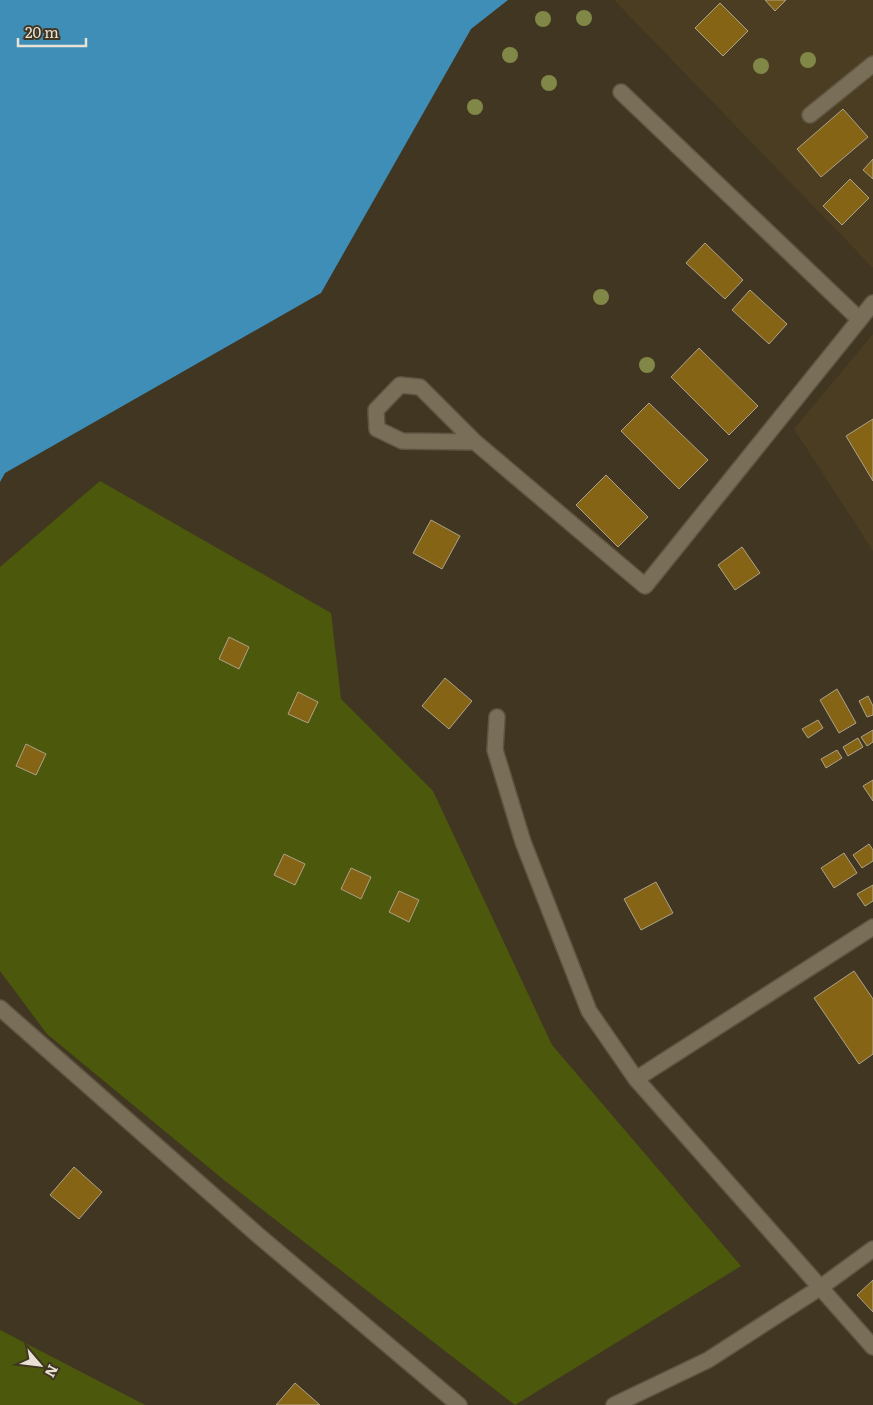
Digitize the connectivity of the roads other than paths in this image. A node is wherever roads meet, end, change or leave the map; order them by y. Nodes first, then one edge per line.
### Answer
1 (873, 64) edge
2 (621, 92) dead end
3 (810, 115) dead end
4 (873, 303) edge
5 (859, 319) junction
6 (476, 442) junction
7 (497, 717) dead end
8 (873, 927) edge
9 (0, 1008) edge
10 (636, 1079) junction
11 (873, 1249) edge
12 (821, 1287) junction
13 (873, 1347) edge
14 (459, 1405) edge
15 (614, 1405) edge

1 - 3 street
2 - 5 street
4 - 5 street
5 - 6 street
6 - 6 street
7 - 10 street
8 - 10 street
9 - 14 street
10 - 12 street
11 - 12 street
12 - 13 street
12 - 15 street

